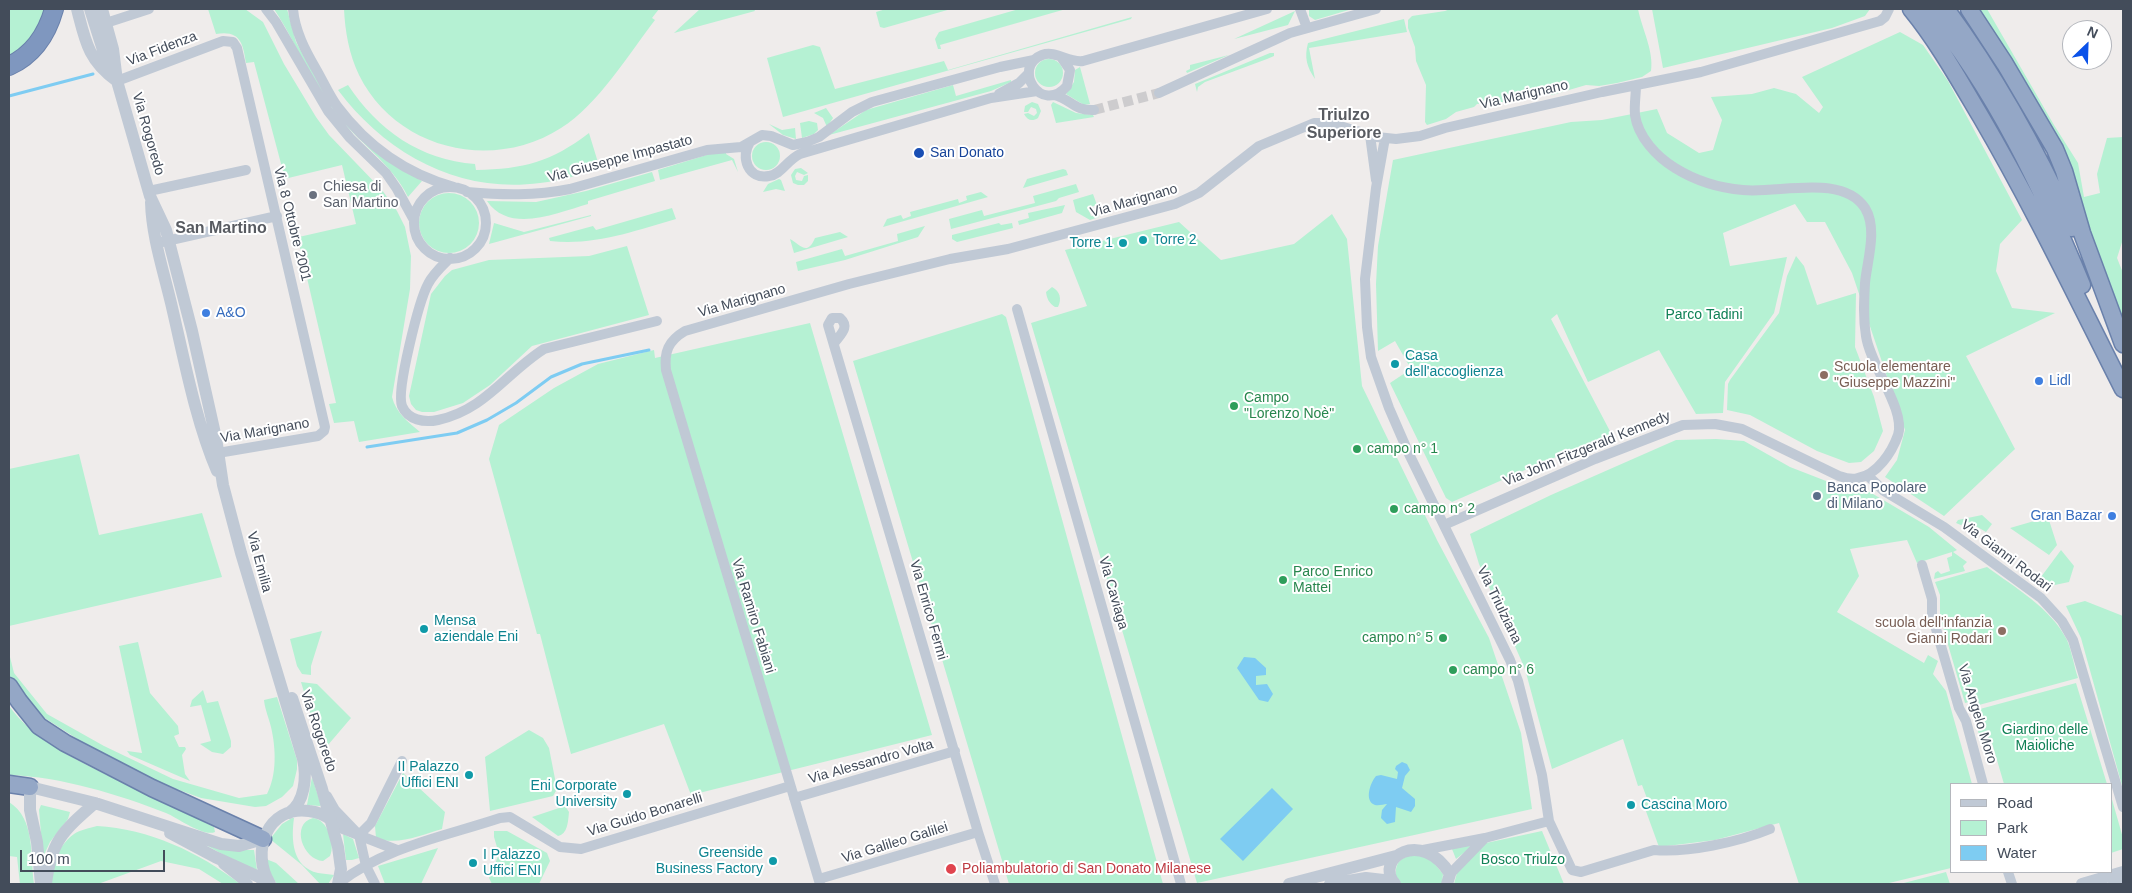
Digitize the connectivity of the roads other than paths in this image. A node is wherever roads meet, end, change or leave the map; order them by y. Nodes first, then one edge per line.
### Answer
1 (54, 9) edge
2 (77, 9) edge
3 (149, 9) edge
4 (266, 9) edge
5 (292, 9) edge
6 (1267, 9) edge
7 (1300, 9) edge
8 (1376, 9) edge
9 (1890, 9) edge
10 (1911, 9) edge
11 (1929, 9) edge
12 (1946, 9) edge
13 (1969, 9) edge
14 (100, 13) edge
15 (1307, 28) junction
16 (216, 43) joint
17 (1061, 57) junction
18 (1034, 60) junction
19 (9, 66) edge
20 (1029, 73) junction
21 (117, 81) junction
22 (1636, 85) junction
23 (1037, 91) junction
24 (1159, 93) tunnel mouth
25 (1054, 95) junction
26 (996, 97) junction
27 (1094, 110) tunnel mouth
28 (1370, 135) junction
29 (854, 138) junction
30 (1386, 138) junction
31 (778, 139) junction
32 (750, 142) junction
33 (807, 142) junction
34 (785, 164) junction
35 (246, 170) dead end
36 (454, 187) junction
37 (1376, 188) junction
38 (467, 192) junction
39 (150, 193) junction
40 (277, 216) junction
41 (414, 220) junction
42 (162, 242) junction
43 (450, 258) junction
44 (1016, 309) dead end
45 (657, 321) dead end
46 (2117, 328) junction
47 (192, 331) junction
48 (178, 334) junction
49 (835, 342) dead end
50 (2123, 344) edge
51 (665, 354) joint
52 (2123, 384) edge
53 (2123, 389) edge
54 (324, 431) joint
55 (215, 454) junction
56 (1867, 475) junction
57 (1444, 525) junction
58 (1922, 565) dead end
59 (279, 676) junction
60 (9, 686) edge
61 (955, 751) junction
62 (402, 762) dead end
63 (1983, 783) edge
64 (9, 784) edge
65 (790, 786) junction
66 (30, 787) junction
67 (322, 789) junction
68 (794, 798) junction
69 (95, 804) junction
70 (2123, 807) edge
71 (289, 813) junction
72 (134, 815) junction
73 (331, 820) junction
74 (1549, 822) junction
75 (1770, 829) dead end
76 (978, 832) junction
77 (359, 836) junction
78 (1485, 838) junction
79 (263, 839) junction
80 (397, 850) junction
81 (1423, 850) junction
82 (1396, 856) junction
83 (215, 857) junction
84 (366, 866) junction
85 (2123, 872) edge
86 (1448, 879) edge
87 (2123, 881) edge
88 (820, 882) edge
89 (1394, 883) edge
90 (41, 884) edge
91 (46, 884) edge
92 (248, 884) edge
93 (268, 884) edge
94 (338, 884) edge
95 (375, 884) edge
96 (995, 884) edge
97 (1181, 884) edge
98 (1289, 884) edge
99 (1330, 884) edge
100 (2082, 884) edge
101 (2114, 884) edge

1 - 19 highway
2 - 21 street
3 - 14 street
4 - 41 street
5 - 36 street
6 - 17 street
7 - 15 street
8 - 15 street
9 - 22 street, Via Marignano
10 - 53 highway
11 - 52 highway
12 - 46 highway
13 - 46 highway
14 - 21 street, Via Rogoredo
15 - 24 street
16 - 21 street, Via Fidenza
16 - 40 street, Via 8 Ottobre 2001
17 - 18 street
17 - 25 street
18 - 20 street
18 - 33 street
20 - 23 street
20 - 26 street
21 - 39 street, Via Rogoredo
22 - 30 street, Via Marignano
22 - 56 street
23 - 25 street
23 - 26 street, Via Giuseppe Impastato
25 - 27 street
26 - 29 street, Via Giuseppe Impastato
28 - 30 street, Via Marignano
28 - 37 street, Via Triulziana
28 - 51 street, Via Marignano
29 - 33 street, Via Giuseppe Impastato
29 - 34 street, Via Giuseppe Impastato
30 - 37 street, Via Triulziana
31 - 32 street, Via Giuseppe Impastato
31 - 33 street, Via Giuseppe Impastato
31 - 34 street
32 - 34 street, Via Giuseppe Impastato
32 - 38 street, Via Giuseppe Impastato
35 - 39 street
36 - 38 street
36 - 41 street
37 - 57 street, Via Triulziana
38 - 43 street
39 - 42 street, Via Rogoredo
40 - 42 street
40 - 54 street, Via 8 Ottobre 2001
41 - 43 street
42 - 47 street, Via Rogoredo
42 - 48 street, Via Rogoredo
43 - 45 street
44 - 97 street, Via Caviaga
46 - 50 highway
47 - 48 street
47 - 55 street, Via Rogoredo
48 - 55 street, Via Rogoredo
49 - 61 street, Via Enrico Fermi
51 - 65 street, Via Ramiro Fabiani
54 - 55 street, Via Marignano
55 - 59 street, Via Emilia
56 - 57 street, Via John Fitzgerald Kennedy
56 - 70 street, Via Gianni Rodari
57 - 74 street, Via Triulziana
58 - 63 street, Via Angelo Moro
59 - 67 street, Via Rogoredo
59 - 71 street, Via Rogoredo
60 - 79 highway
61 - 68 street, Via Alessandro Volta
61 - 76 street, Via Enrico Fermi
62 - 77 street
64 - 66 highway
65 - 68 street, Via Ramiro Fabiani
65 - 80 street, Via Guido Bonarelli
66 - 69 street
66 - 90 street
67 - 73 street, Via Rogoredo
67 - 77 street
68 - 88 street, Via Ramiro Fabiani
69 - 72 street
69 - 91 street
71 - 73 street
71 - 79 street, Via Rogoredo
72 - 79 street
72 - 83 street
73 - 77 street
73 - 94 street, Via Rogoredo
74 - 75 street, Via Triulziana
74 - 78 street
76 - 88 street, Via Galileo Galilei
76 - 96 street, Via Enrico Fermi
77 - 80 street
77 - 84 street
78 - 81 street
78 - 86 street
79 - 93 street
80 - 84 street, Via Guido Bonarelli
81 - 82 street
81 - 86 street
82 - 89 street
82 - 98 street
83 - 92 street
83 - 93 street
84 - 94 street, Via Guido Bonarelli
84 - 95 street
85 - 100 street
87 - 101 street
89 - 99 street

